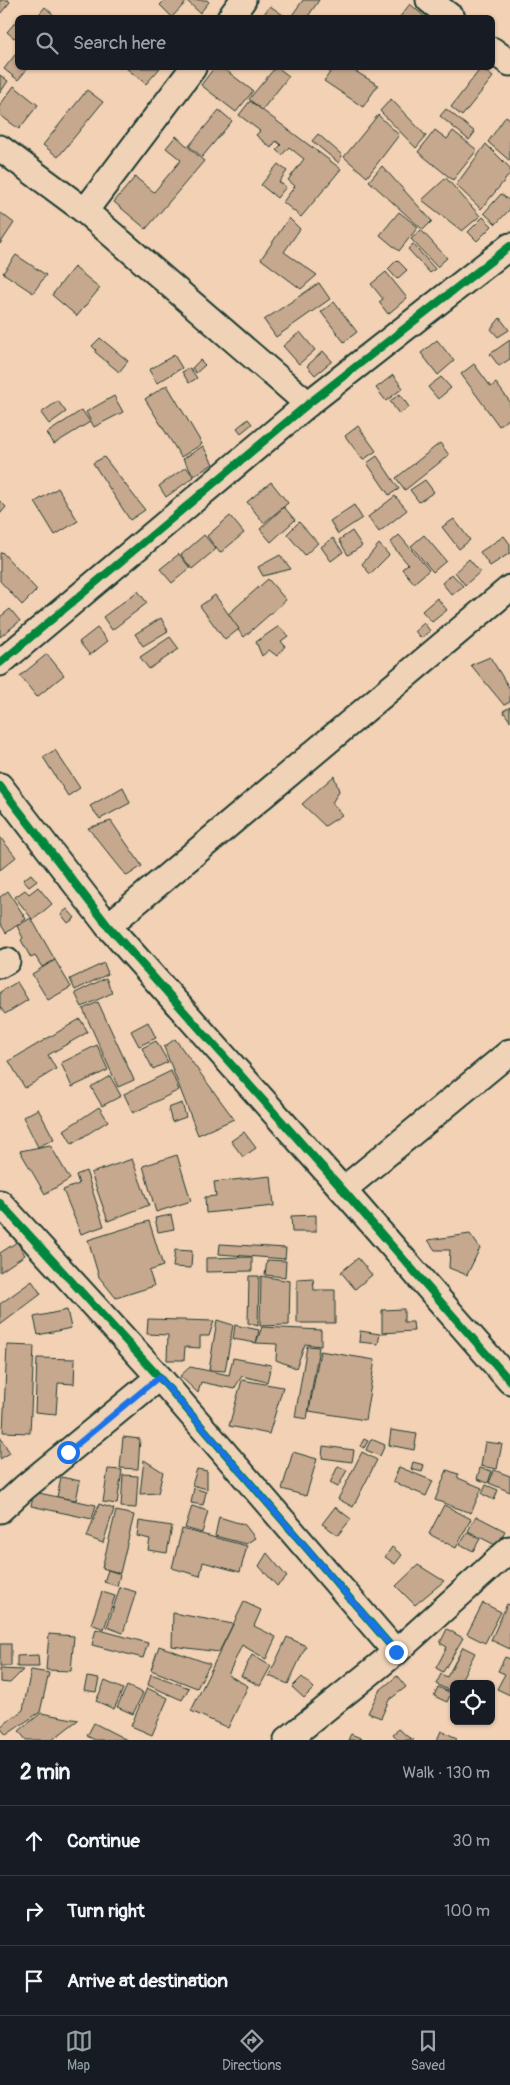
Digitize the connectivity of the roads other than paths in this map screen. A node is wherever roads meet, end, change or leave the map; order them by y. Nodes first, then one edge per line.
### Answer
1 (243, 0) edge
2 (429, 0) edge
3 (232, 15) edge
4 (448, 15) edge
5 (495, 52) edge
6 (510, 63) edge
7 (191, 70) edge
8 (0, 148) edge
9 (85, 211) junction
10 (510, 246) edge
11 (308, 404) junction
12 (510, 588) edge
13 (0, 663) edge
14 (1, 789) edge
15 (108, 926) junction
16 (510, 1052) edge
17 (343, 1190) junction
18 (0, 1203) edge
19 (159, 1377) junction
20 (510, 1382) edge
21 (0, 1510) edge
22 (510, 1549) edge
23 (396, 1652) junction
24 (287, 1740) edge

1 - 3 street
2 - 4 street
5 - 6 street
7 - 9 street
8 - 9 street
9 - 11 street
10 - 11 street
11 - 13 street
12 - 15 street
14 - 15 street
15 - 17 street
16 - 17 street
17 - 20 street
18 - 19 street
19 - 21 street
19 - 23 street
22 - 23 street
23 - 24 street

